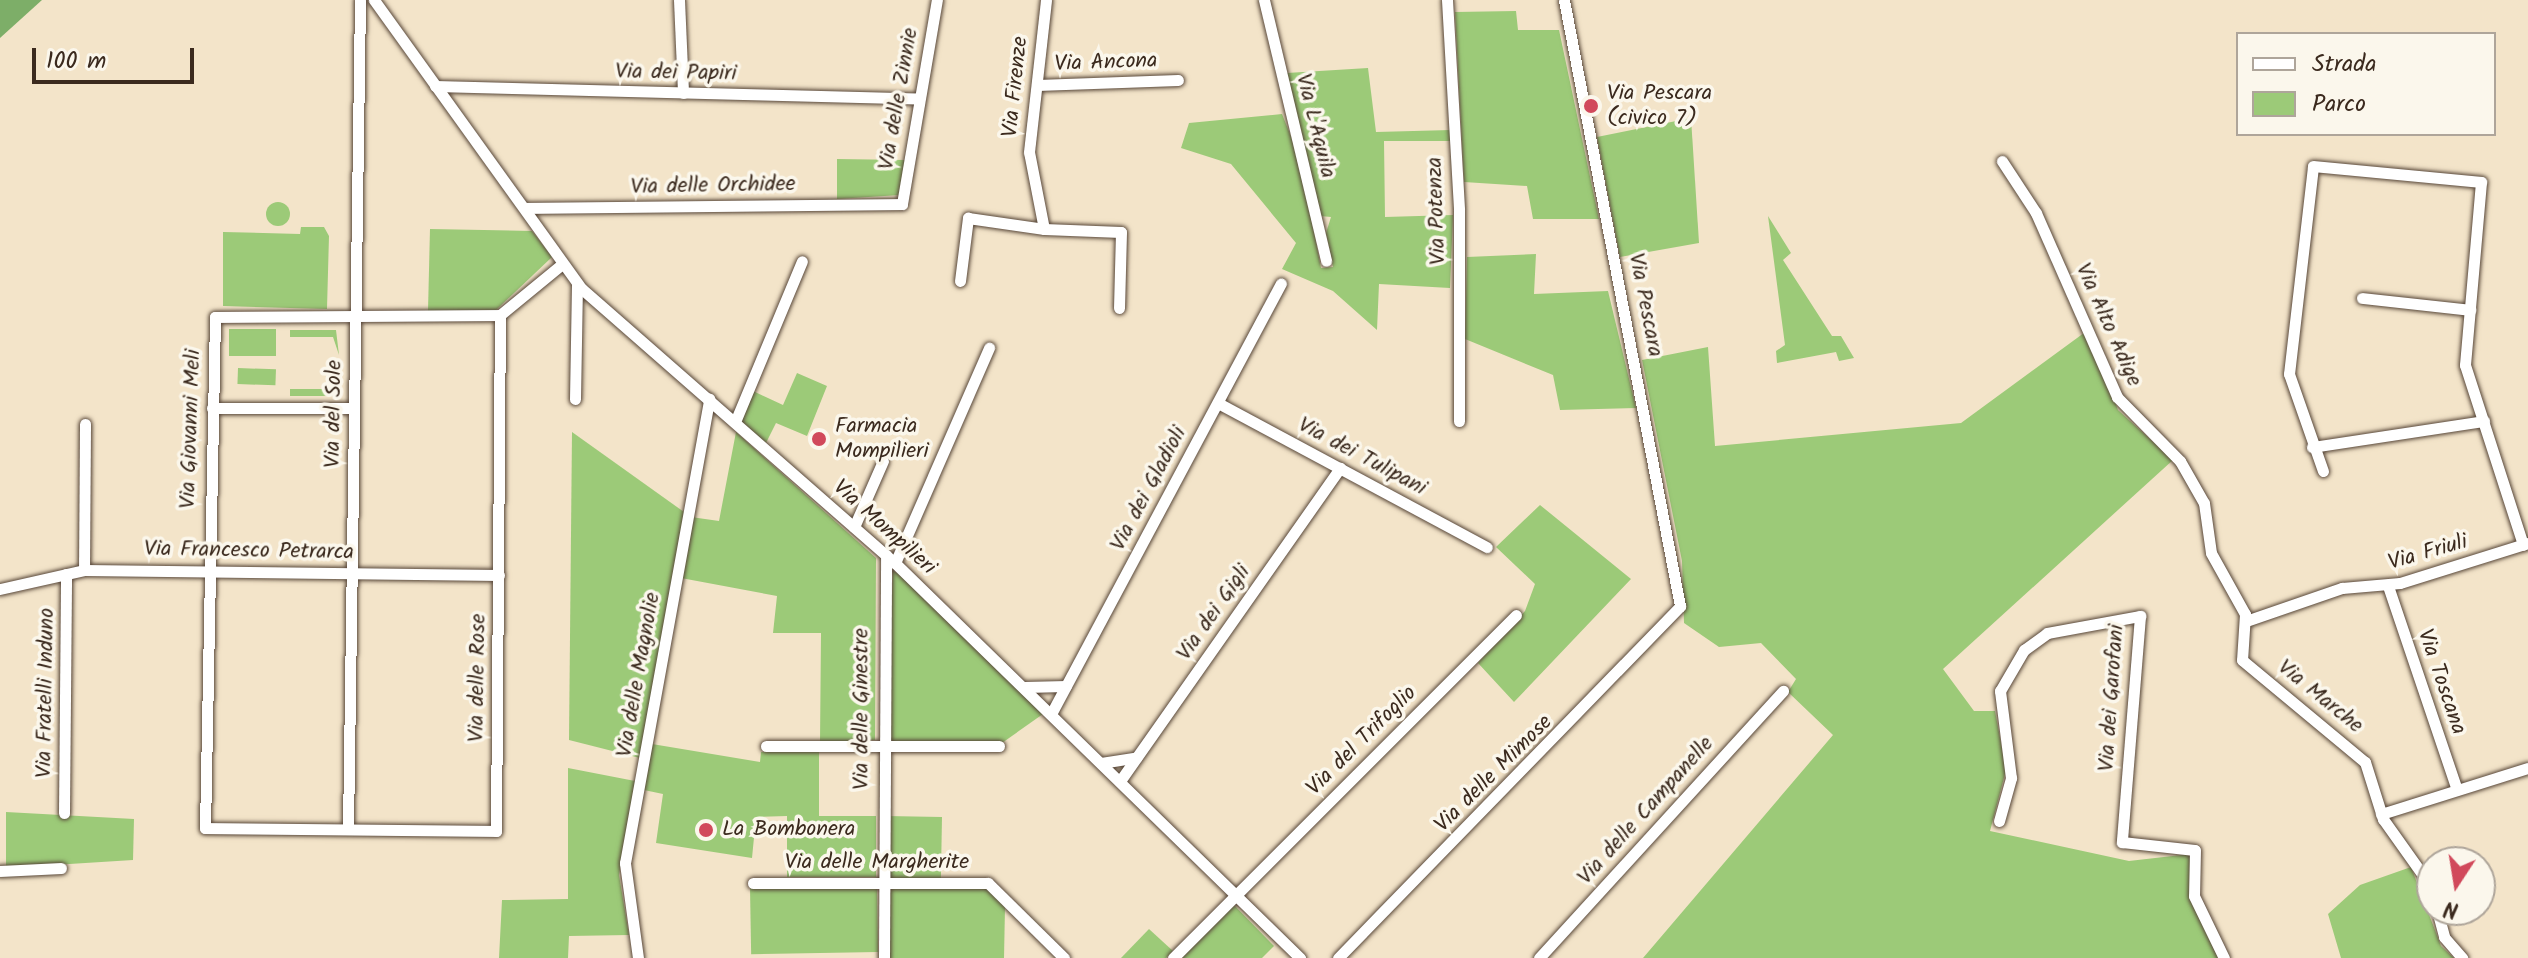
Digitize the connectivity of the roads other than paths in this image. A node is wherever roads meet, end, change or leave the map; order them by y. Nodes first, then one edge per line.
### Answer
1 (360, 0) edge
2 (374, 0) edge
3 (679, 0) edge
4 (937, 0) edge
5 (1046, 0) edge
6 (1264, 0) edge
7 (1447, 0) edge
8 (1564, 0) edge
9 (1178, 80) dead end
10 (1037, 85) junction
11 (435, 86) junction
12 (683, 93) junction
13 (917, 99) junction
14 (2002, 161) dead end
15 (902, 204) joint
16 (525, 208) junction
17 (1044, 229) junction
18 (802, 261) dead end
19 (1326, 261) dead end
20 (562, 264) junction
21 (960, 281) dead end
22 (577, 283) junction
23 (1281, 284) dead end
24 (2362, 298) dead end
25 (1119, 308) dead end
26 (2470, 310) junction
27 (500, 315) junction
28 (355, 318) junction
29 (989, 348) dead end
30 (575, 399) dead end
31 (709, 399) junction
32 (1218, 403) junction
33 (212, 408) junction
34 (354, 408) junction
35 (1459, 421) dead end
36 (2484, 421) junction
37 (735, 422) junction
38 (85, 424) dead end
39 (2312, 447) junction
40 (883, 461) dead end
41 (1340, 468) junction
42 (2323, 471) dead end
43 (854, 527) junction
44 (2526, 544) edge
45 (1487, 547) dead end
46 (890, 559) junction
47 (84, 570) junction
48 (206, 570) junction
49 (353, 573) junction
50 (66, 574) junction
51 (499, 575) junction
52 (2388, 586) junction
53 (0, 589) edge
54 (1516, 615) dead end
55 (1677, 618) joint
56 (2246, 621) junction
57 (1066, 686) junction
58 (1024, 687) junction
59 (1783, 691) dead end
60 (1051, 714) junction
61 (766, 746) dead end
62 (881, 746) junction
63 (999, 746) dead end
64 (1137, 757) junction
65 (1101, 763) junction
66 (2528, 768) edge
67 (1120, 781) junction
68 (2457, 790) junction
69 (64, 813) dead end
70 (2381, 814) junction
71 (1999, 821) dead end
72 (205, 828) joint
73 (348, 829) junction
74 (2416, 865) edge
75 (61, 868) dead end
76 (0, 871) edge
77 (884, 882) junction
78 (753, 883) dead end
79 (1236, 895) junction
80 (2441, 926) edge
81 (638, 958) edge
82 (884, 958) edge
83 (1064, 958) edge
84 (1173, 958) edge
85 (1300, 958) edge
86 (1338, 958) edge
87 (1539, 958) edge
88 (2224, 958) edge
89 (2462, 958) edge

1 - 28 street, Via del Sole
2 - 11 street, Via Mompilieri
3 - 12 street
4 - 13 street, Via delle Zinnie
5 - 10 street, Via Firenze
6 - 19 street, Via L'Aquila
7 - 35 street, Via Potenza
8 - 55 street, Via Pescara
9 - 10 street, Via Ancona
10 - 17 street, Via Firenze
11 - 12 street, Via dei Papiri
11 - 16 street, Via Mompilieri
12 - 13 street, Via dei Papiri
13 - 15 street, Via delle Zinnie
14 - 56 street, Via Alto Adige
15 - 16 street, Via delle Orchidee
16 - 20 street, Via Mompilieri
17 - 21 street
17 - 25 street
18 - 37 street
20 - 22 street, Via Mompilieri
20 - 27 street
22 - 30 street
22 - 31 street, Via Mompilieri
23 - 32 street, Via dei Gladioli
24 - 26 street
26 - 36 street
26 - 39 street
27 - 28 street, Via Giovanni Meli
27 - 51 street, Via delle Rose
28 - 33 street, Via Giovanni Meli
28 - 34 street, Via del Sole
29 - 46 street
31 - 37 street, Via Mompilieri
31 - 81 street, Via delle Magnolie
32 - 41 street, Via dei Tulipani
32 - 57 street, Via dei Gladioli
33 - 34 street
33 - 48 street, Via Giovanni Meli
34 - 49 street, Via del Sole
36 - 39 street
36 - 44 street
37 - 43 street, Via Mompilieri
38 - 47 street
39 - 42 street
40 - 43 street
41 - 45 street, Via dei Tulipani
41 - 64 street, Via dei Gigli
43 - 46 street, Via Mompilieri
44 - 52 street, Via Friuli
46 - 58 street, Via Mompilieri
46 - 62 street, Via delle Ginestre
47 - 48 street, Via Francesco Petrarca
47 - 50 street, Via Francesco Petrarca
48 - 49 street, Via Francesco Petrarca
48 - 72 street, Via Giovanni Meli
49 - 51 street, Via Francesco Petrarca
49 - 73 street, Via del Sole
50 - 53 street, Via Francesco Petrarca
50 - 69 street, Via Fratelli Induno
51 - 73 street, Via delle Rose
52 - 56 street, Via Friuli
52 - 68 street, Via Toscana
54 - 79 street, Via del Trifoglio
55 - 86 street, Via delle Mimose
56 - 70 street, Via Marche
57 - 58 street
57 - 60 street, Via dei Gladioli
58 - 60 street, Via Mompilieri
59 - 87 street, Via delle Campanelle
60 - 65 street, Via Mompilieri
61 - 62 street
62 - 63 street
62 - 77 street, Via delle Ginestre
64 - 65 street
64 - 67 street, Via dei Gigli
65 - 67 street, Via Mompilieri
66 - 68 street
67 - 79 street, Via Mompilieri
68 - 70 street
70 - 74 street, Via Marche
71 - 88 street, Via dei Garofani
72 - 73 street, Via delle Rose
75 - 76 street
77 - 78 street, Via delle Margherite
77 - 82 street, Via delle Ginestre
77 - 83 street, Via delle Margherite
79 - 84 street, Via del Trifoglio
79 - 85 street, Via Mompilieri
80 - 89 street

